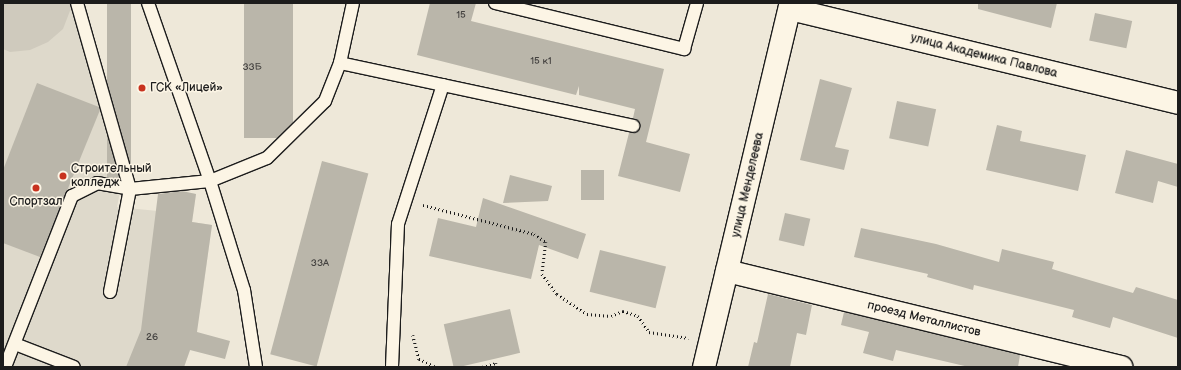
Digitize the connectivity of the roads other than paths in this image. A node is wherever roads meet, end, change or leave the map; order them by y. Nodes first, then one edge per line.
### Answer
1 (77, 3) edge
2 (148, 3) edge
3 (353, 3) edge
4 (495, 3) edge
5 (696, 3) edge
6 (790, 6) edge
7 (340, 63) junction
8 (443, 85) junction
9 (1178, 103) edge
10 (633, 126) dead end
11 (210, 181) junction
12 (130, 189) junction
13 (727, 271) junction
14 (110, 292) dead end
15 (15, 344) junction
16 (6, 367) edge
17 (74, 367) edge
18 (256, 367) edge
19 (392, 367) edge
20 (704, 367) edge
21 (1122, 367) edge

1 - 12 lane
2 - 11 lane
3 - 7 lane
4 - 5 lane
6 - 9 street, улица Академика Павлова
6 - 13 street, улица Менделеева
7 - 8 lane
7 - 11 lane
8 - 10 lane
8 - 19 lane
11 - 12 lane
11 - 18 lane
12 - 14 lane
12 - 15 lane
13 - 20 street, улица Менделеева
13 - 21 street, проезд Металлистов
15 - 16 lane
15 - 17 lane

